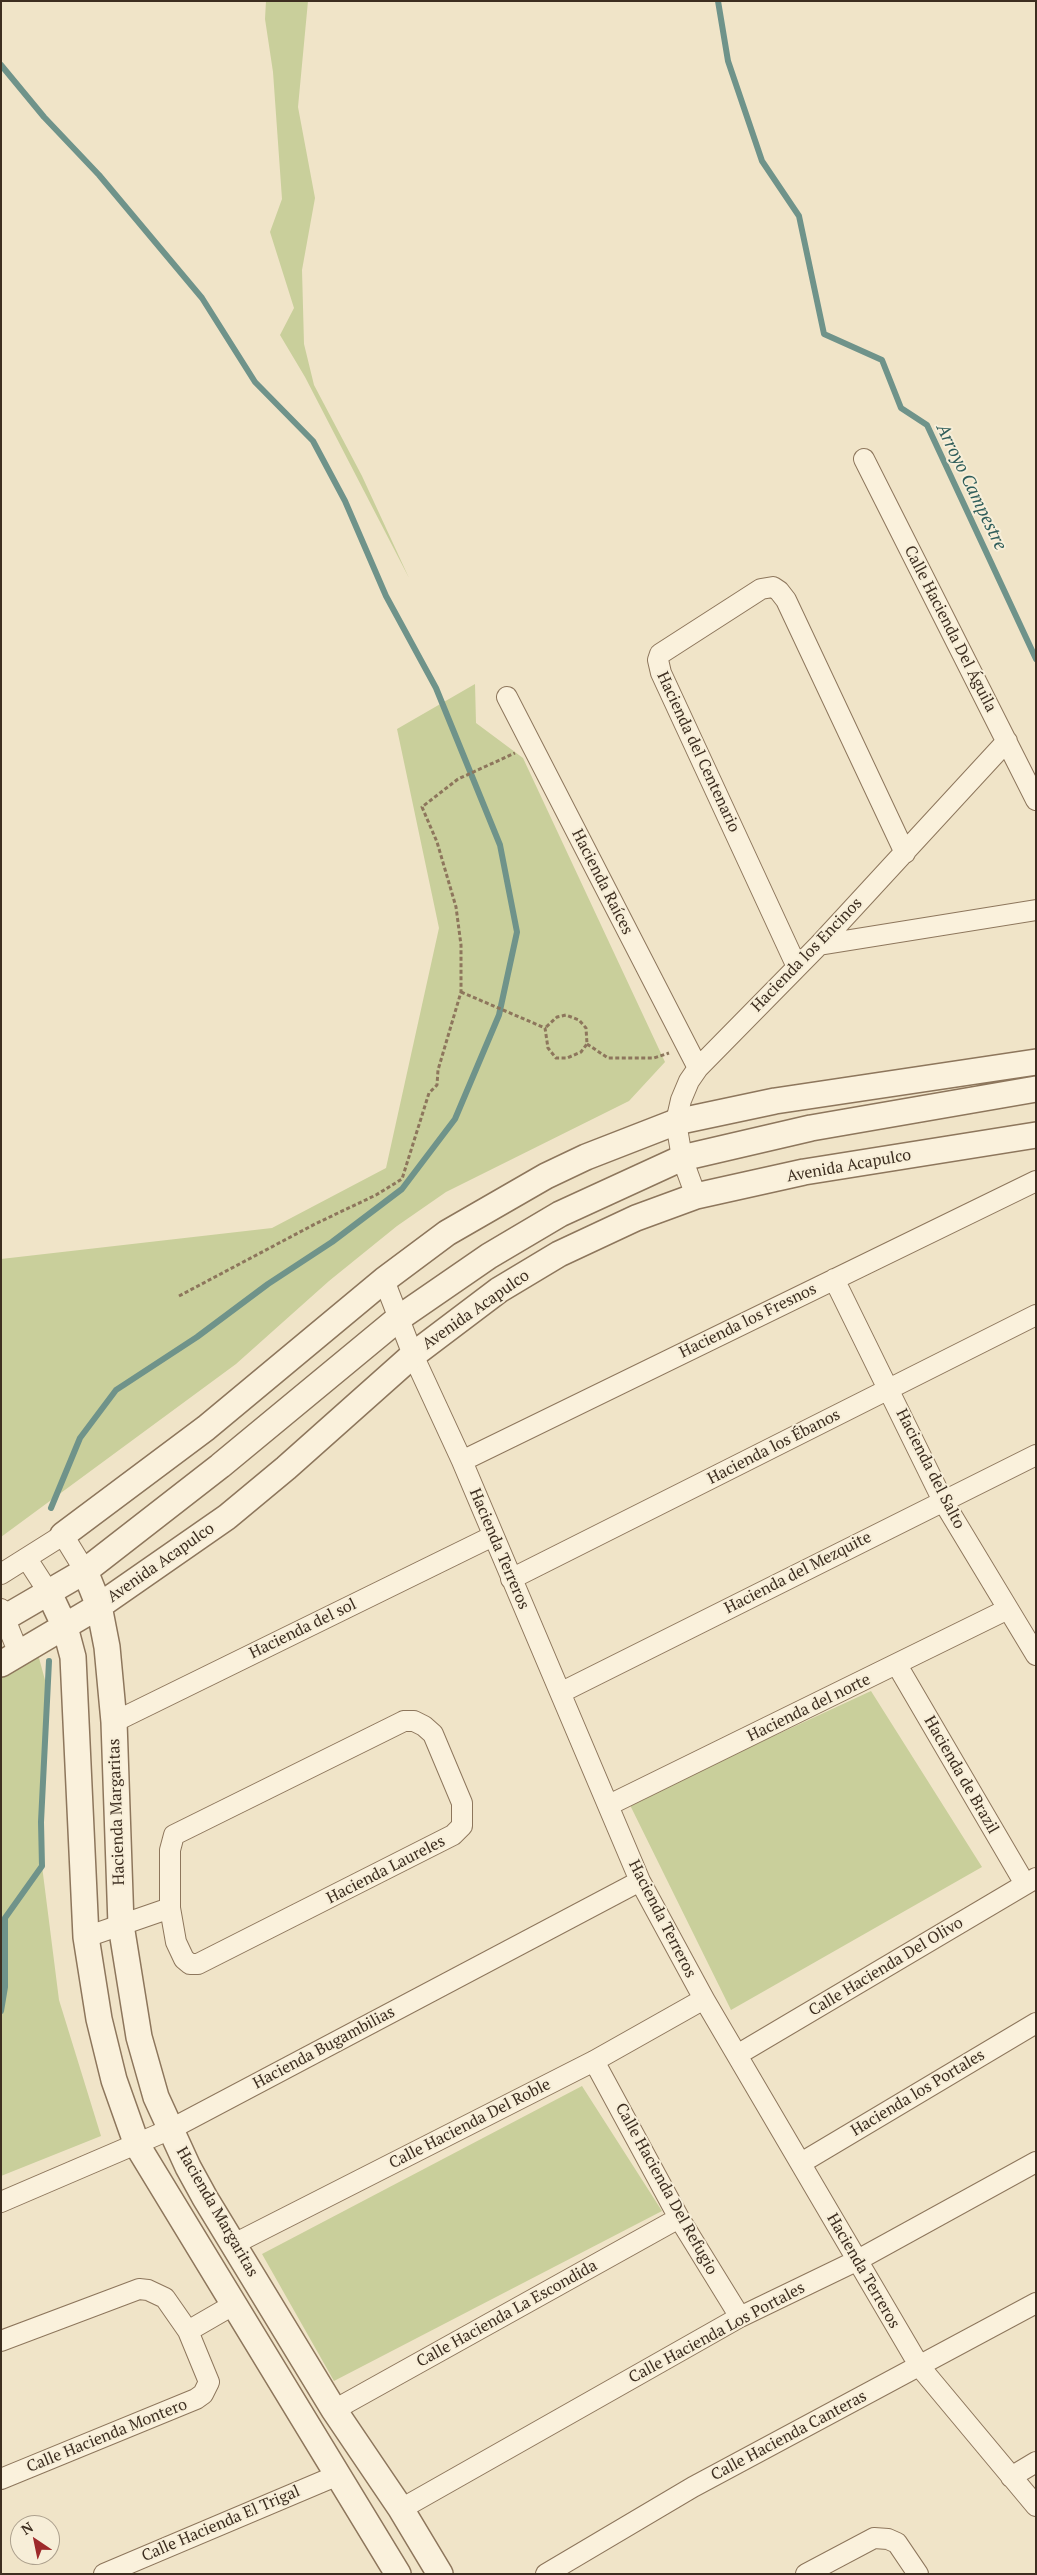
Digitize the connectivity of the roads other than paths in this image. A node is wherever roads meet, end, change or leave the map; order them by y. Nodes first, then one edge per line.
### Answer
1 (864, 459) dead end
2 (507, 698) dead end
3 (1007, 741) junction
4 (1036, 800) edge
5 (905, 852) junction
6 (1036, 910) edge
7 (819, 946) junction
8 (797, 967) junction
9 (1036, 1062) edge
10 (698, 1068) junction
11 (1036, 1089) edge
12 (676, 1122) junction
13 (1036, 1134) edge
14 (682, 1158) junction
15 (1036, 1181) edge
16 (696, 1196) junction
17 (834, 1279) junction
18 (384, 1280) junction
19 (1036, 1315) edge
20 (399, 1318) junction
21 (413, 1354) junction
22 (889, 1389) junction
23 (1036, 1455) edge
24 (462, 1462) junction
25 (943, 1501) junction
26 (63, 1535) junction
27 (493, 1536) junction
28 (27, 1559) junction
29 (85, 1571) junction
30 (1, 1574) edge
31 (512, 1579) junction
32 (49, 1593) junction
33 (99, 1606) junction
34 (1008, 1608) junction
35 (3, 1616) edge
36 (65, 1627) junction
37 (1036, 1655) edge
38 (10, 1659) edge
39 (897, 1665) junction
40 (562, 1692) junction
41 (114, 1722) junction
42 (608, 1805) junction
43 (640, 1881) junction
44 (1030, 1881) edge
45 (170, 1908) junction
46 (121, 1924) junction
47 (86, 1937) junction
48 (704, 1999) junction
49 (1036, 2023) edge
50 (737, 2055) junction
51 (594, 2061) junction
52 (170, 2129) junction
53 (137, 2145) junction
54 (1036, 2162) edge
55 (801, 2163) junction
56 (1, 2202) edge
57 (679, 2218) junction
58 (234, 2244) junction
59 (856, 2261) junction
60 (1036, 2304) edge
61 (233, 2305) junction
62 (740, 2317) junction
63 (188, 2331) junction
64 (1, 2341) edge
65 (920, 2367) junction
66 (334, 2410) junction
67 (1036, 2462) edge
68 (338, 2475) junction
69 (1011, 2477) junction
70 (1, 2479) edge
71 (1036, 2506) edge
72 (401, 2509) junction
73 (104, 2574) edge
74 (398, 2574) edge
75 (440, 2574) edge
76 (546, 2574) edge
77 (806, 2574) edge
78 (918, 2574) edge

1 - 3 street, Calle Hacienda Del Águila
2 - 10 street, Hacienda Raíces
3 - 4 street, Calle Hacienda Del Águila
3 - 5 street, Hacienda los Encinos
5 - 7 street, Hacienda los Encinos
5 - 8 street, Hacienda del Centenario
6 - 7 street
7 - 8 street, Hacienda los Encinos
8 - 10 street, Hacienda los Encinos
9 - 12 street
10 - 12 street, Hacienda los Encinos
11 - 14 street
12 - 14 street, Hacienda los Encinos
12 - 18 street
13 - 16 street, Avenida Acapulco
14 - 16 street, Hacienda los Encinos
14 - 20 street
15 - 17 street, Hacienda los Fresnos
16 - 21 street, Avenida Acapulco
17 - 22 street, Hacienda del Salto
17 - 24 street, Hacienda los Fresnos
18 - 20 street, Hacienda Terreros
18 - 26 street
19 - 22 street, Hacienda los Ébanos
20 - 21 street, Hacienda Terreros
20 - 29 street
21 - 24 street, Hacienda Terreros
21 - 33 street, Avenida Acapulco
22 - 25 street, Hacienda del Salto
22 - 31 street, Hacienda los Ébanos
23 - 25 street, Hacienda del Mezquite
24 - 27 street, Hacienda Terreros
25 - 34 street, Hacienda del Salto
25 - 40 street, Hacienda del Mezquite
26 - 28 street
26 - 29 street, Hacienda Margaritas
27 - 31 street, Hacienda Terreros
27 - 41 street, Hacienda del sol
28 - 30 street
28 - 32 street, Hacienda Margaritas
29 - 32 street
29 - 33 street, Hacienda Margaritas
31 - 40 street, Hacienda Terreros
32 - 35 street
32 - 36 street, Hacienda Margaritas
33 - 36 street, Avenida Acapulco
33 - 41 street, Hacienda Margaritas
34 - 37 street, Hacienda del Salto
34 - 39 street, Hacienda del norte
35 - 38 street
36 - 38 street, Avenida Acapulco
36 - 47 street, Hacienda Margaritas
39 - 42 street, Hacienda del norte
39 - 44 street, Hacienda de Brazil
40 - 42 street, Hacienda Terreros
41 - 46 street, Hacienda Margaritas
42 - 43 street, Hacienda Terreros
43 - 48 street, Hacienda Terreros
43 - 52 street, Hacienda Bugambilias
44 - 50 street, Calle Hacienda Del Olivo
45 - 45 street, Hacienda Laureles
45 - 46 street
46 - 47 street
46 - 52 street, Hacienda Margaritas
47 - 53 street, Hacienda Margaritas
48 - 50 street, Hacienda Terreros
48 - 51 street, Calle Hacienda Del Roble
49 - 55 street, Hacienda los Portales
50 - 55 street, Hacienda Terreros
51 - 57 street, Calle Hacienda Del Refugio
51 - 58 street, Calle Hacienda Del Roble
52 - 53 street, Hacienda Bugambilias
52 - 58 street, Hacienda Margaritas
53 - 56 street, Hacienda Bugambilias
53 - 61 street, Hacienda Margaritas
54 - 59 street, Calle Hacienda Los Portales
55 - 59 street, Hacienda Terreros
57 - 62 street, Calle Hacienda Del Refugio
57 - 66 street, Calle Hacienda La Escondida
58 - 66 street, Hacienda Margaritas
59 - 62 street, Calle Hacienda Los Portales
59 - 65 street, Hacienda Terreros
60 - 65 street, Calle Hacienda Canteras
61 - 63 street
61 - 68 street, Hacienda Margaritas
62 - 72 street, Calle Hacienda Los Portales
63 - 64 street, Calle Hacienda Montero
63 - 70 street, Calle Hacienda Montero
65 - 69 street, Hacienda Terreros
65 - 76 street, Calle Hacienda Canteras
66 - 72 street, Hacienda Margaritas
67 - 69 street
68 - 73 street, Calle Hacienda El Trigal
68 - 74 street, Hacienda Margaritas
69 - 71 street, Hacienda Terreros
72 - 75 street, Hacienda Margaritas
77 - 78 street

